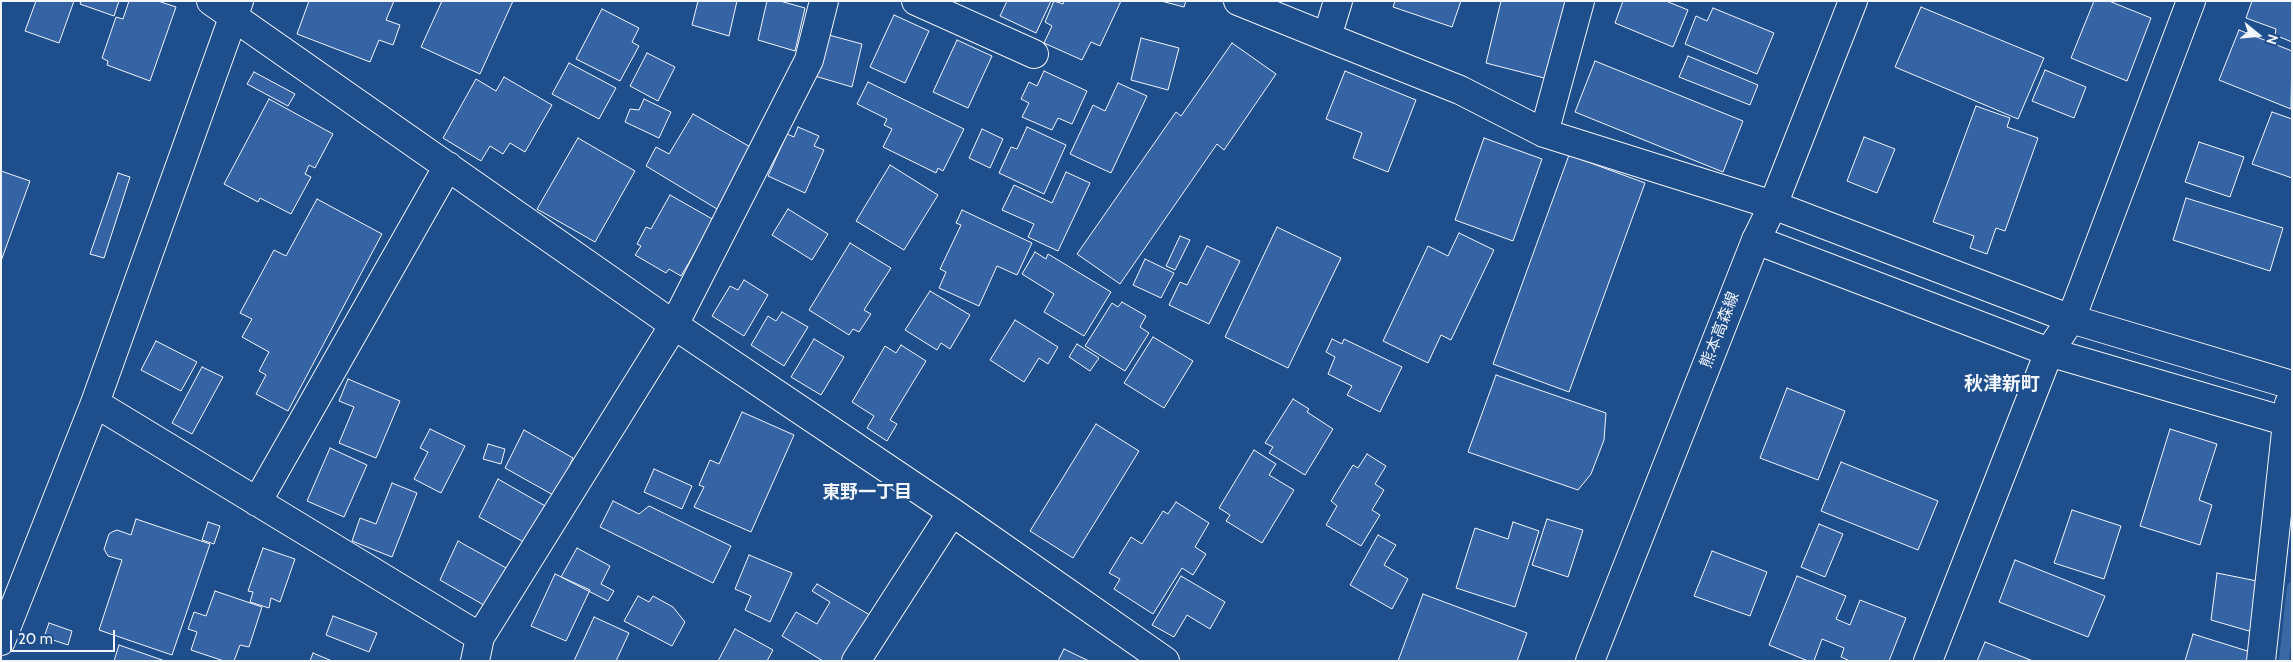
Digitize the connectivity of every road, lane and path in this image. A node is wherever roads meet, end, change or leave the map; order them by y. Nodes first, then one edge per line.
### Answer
1 (211, 1) edge
2 (824, 1) edge
3 (916, 1) edge
4 (1238, 1) edge
5 (1338, 1) edge
6 (1580, 1) edge
7 (1853, 1) edge
8 (2192, 1) edge
9 (236, 9) edge
10 (1327, 37) junction
11 (1034, 54) dead end
12 (1544, 133) junction
13 (448, 166) junction
14 (1773, 204) junction
15 (1756, 240) junction
16 (2071, 319) junction
17 (674, 325) junction
18 (2049, 352) junction
19 (2292, 385) edge
20 (2292, 389) edge
21 (95, 403) junction
22 (2289, 422) edge
23 (257, 502) junction
24 (952, 512) junction
25 (1, 641) edge
26 (478, 649) edge
27 (856, 661) edge
28 (1165, 661) edge
29 (1590, 661) edge
30 (1928, 661) edge
31 (2261, 661) edge

1 - 9 street
2 - 17 street
3 - 11 street
4 - 10 street
5 - 10 street
6 - 12 street
7 - 14 street, 熊本高森線
8 - 16 street
9 - 13 street
9 - 21 street
10 - 12 street
12 - 14 street
13 - 17 street
13 - 23 street
14 - 15 street, 熊本高森線
14 - 16 street
15 - 18 street
15 - 29 street, 熊本高森線
16 - 18 street
16 - 19 street
17 - 24 street
17 - 26 street
18 - 22 street
18 - 30 street
20 - 22 street
21 - 23 street
21 - 25 street
22 - 31 street
23 - 26 street
24 - 27 street
24 - 28 street

